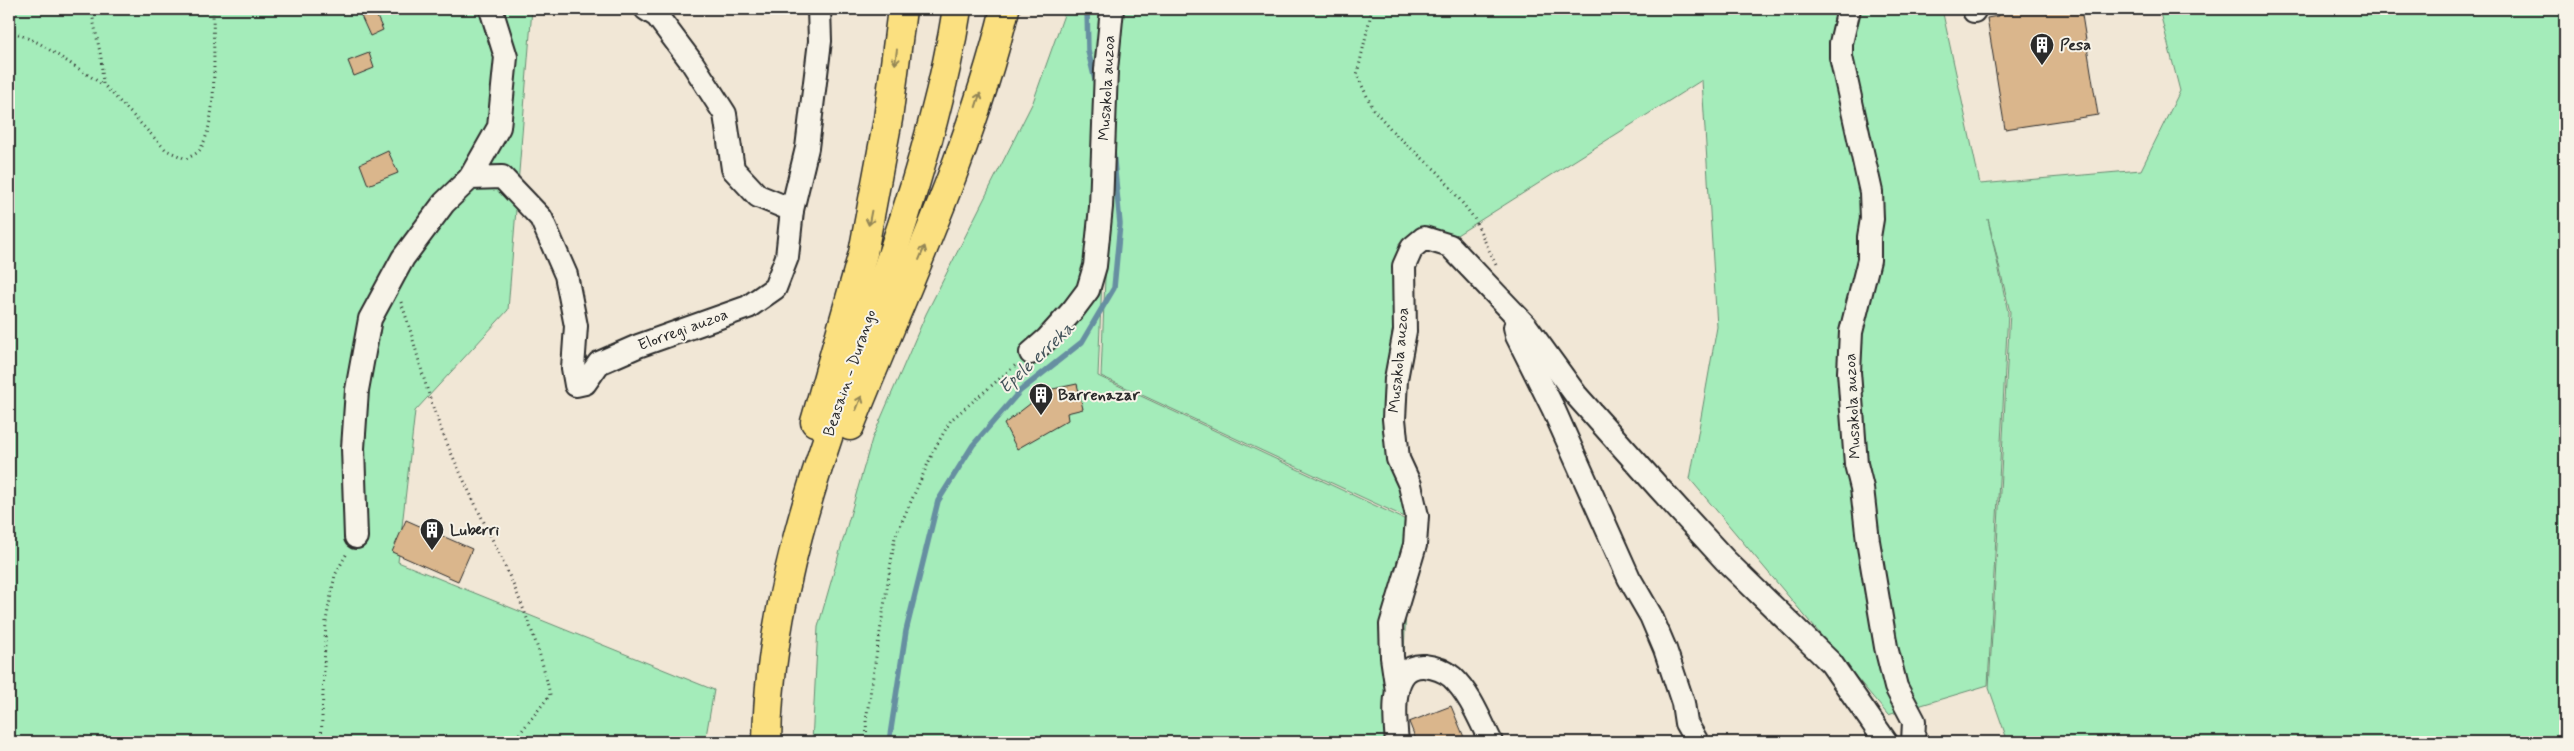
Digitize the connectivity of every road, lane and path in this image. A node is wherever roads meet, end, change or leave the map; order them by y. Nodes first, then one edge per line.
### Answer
1 (91, 9) edge
2 (213, 9) edge
3 (491, 9) edge
4 (646, 9) edge
5 (820, 9) edge
6 (902, 9) edge
7 (957, 9) edge
8 (1005, 9) edge
9 (1112, 9) edge
10 (1372, 9) edge
11 (1848, 9) edge
12 (9, 30) edge
13 (103, 84) junction
14 (470, 178) junction
15 (792, 210) junction
16 (1499, 272) dead end
17 (392, 278) junction
18 (1512, 314) junction
19 (1031, 353) joint
20 (356, 537) joint
21 (779, 611) junction
22 (1397, 691) junction
23 (322, 742) edge
24 (513, 742) edge
25 (767, 742) edge
26 (867, 742) edge
27 (1397, 742) edge
28 (1491, 742) edge
29 (1697, 742) edge
30 (1886, 742) edge
31 (1913, 742) edge

1 - 13 path
2 - 13 path
3 - 14 street
4 - 15 street
5 - 15 street, Elorregi auzoa
6 -> 21 highway
7 - 21 highway, Beasain - Durango
21 -> 8 highway
9 - 19 street, Musakola auzoa
10 - 16 path
11 - 31 street, Musakola auzoa
12 - 13 path
14 - 15 street, Elorregi auzoa
14 - 17 street
17 - 20 street
17 - 24 path
18 - 22 street, Musakola auzoa
18 - 29 street, Musakola auzoa
18 - 30 street, Musakola auzoa
19 - 26 path
20 - 23 path
21 - 25 highway, Beasain - Durango
22 - 27 street, Musakola auzoa
22 - 28 street

